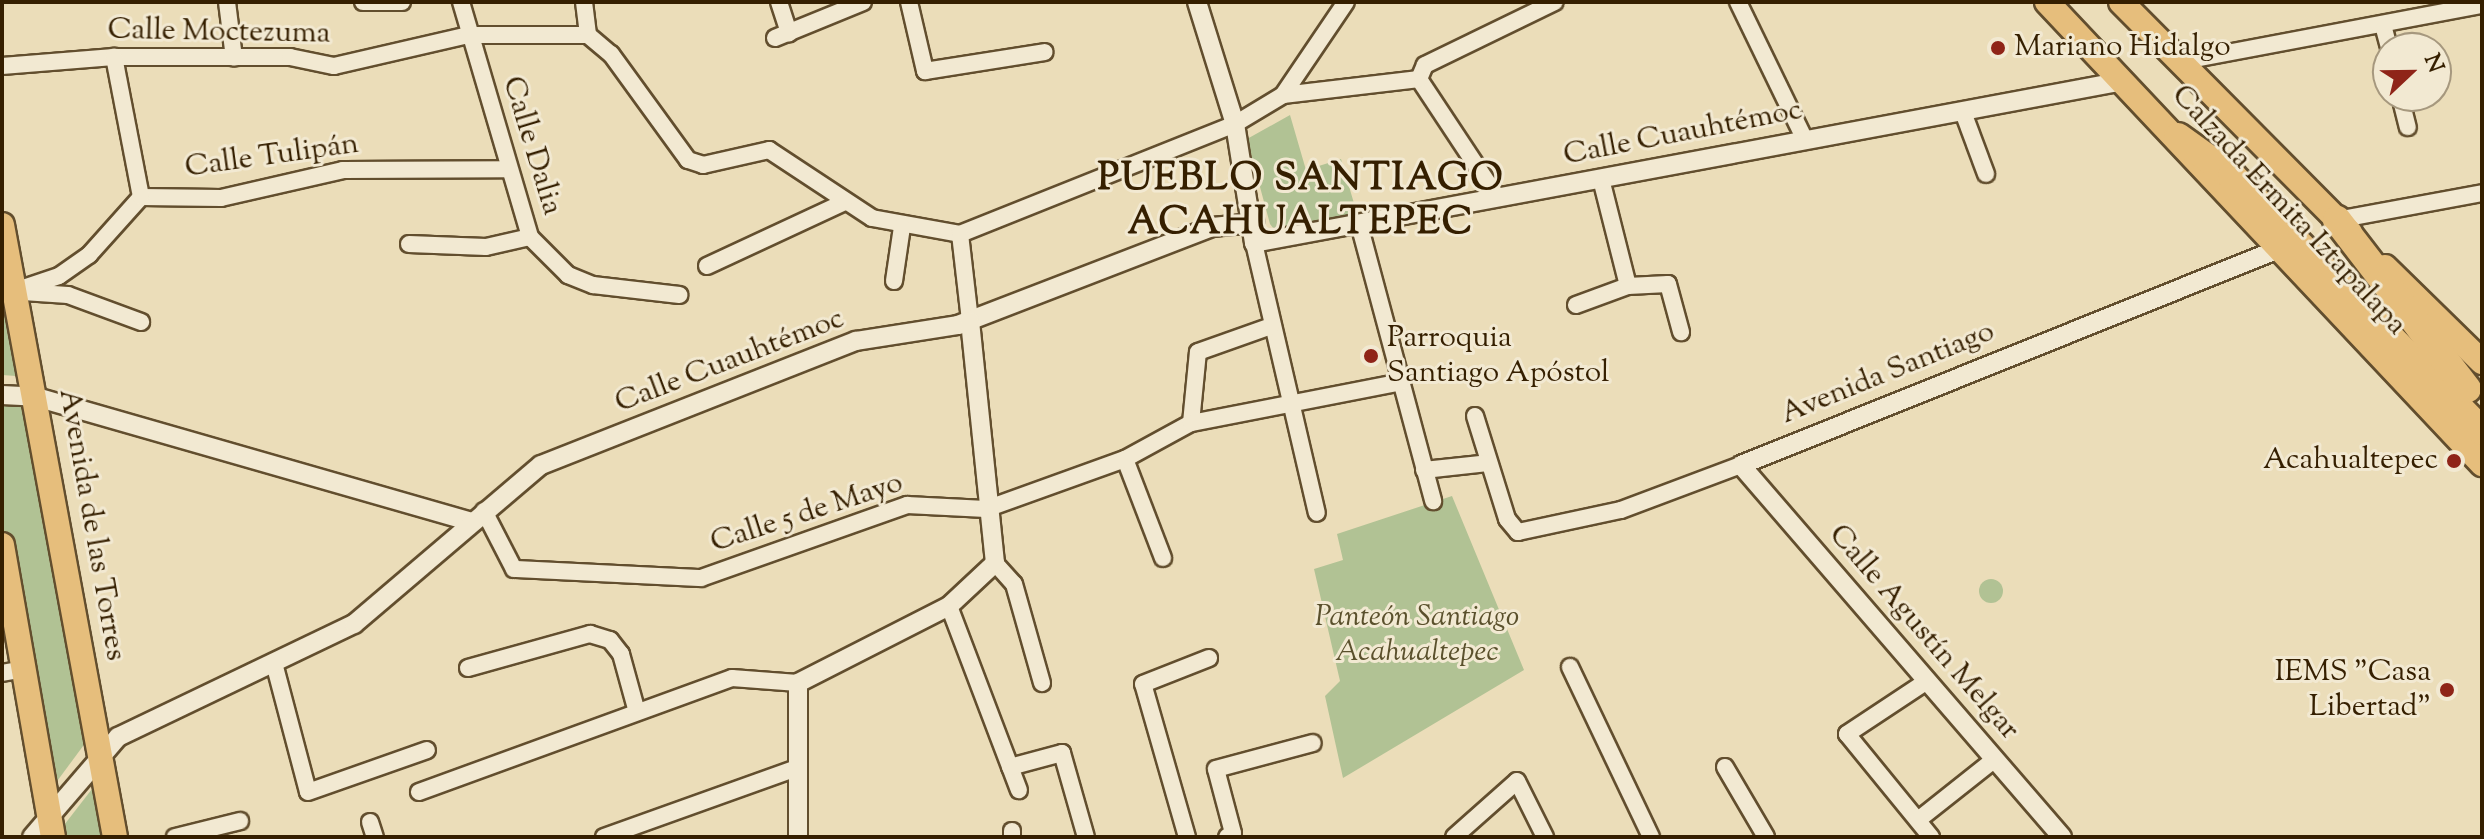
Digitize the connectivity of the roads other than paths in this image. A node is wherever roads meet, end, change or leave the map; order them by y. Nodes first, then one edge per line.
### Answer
1 (227, 2) edge
2 (402, 2) edge
3 (461, 2) edge
4 (584, 2) edge
5 (779, 2) edge
6 (863, 2) edge
7 (909, 2) edge
8 (1197, 2) edge
9 (1346, 2) edge
10 (1511, 2) edge
11 (1555, 2) edge
12 (1738, 2) edge
13 (2047, 2) edge
14 (2121, 2) edge
15 (364, 4) edge
16 (2482, 5) edge
17 (1518, 20) junction
18 (2383, 25) junction
19 (2385, 32) edge
20 (468, 35) junction
21 (588, 35) junction
22 (1045, 52) dead end
23 (114, 57) junction
24 (234, 58) junction
25 (2179, 62) junction
26 (2, 66) edge
27 (1419, 79) junction
28 (2124, 81) junction
29 (1283, 95) junction
30 (1963, 112) junction
31 (2404, 112) edge
32 (1235, 124) junction
33 (2408, 127) dead end
34 (2178, 137) junction
35 (1805, 140) junction
36 (507, 169) junction
37 (1986, 174) dead end
38 (1601, 179) junction
39 (2482, 193) edge
40 (141, 197) junction
41 (1497, 197) junction
42 (843, 203) junction
43 (2337, 220) junction
44 (1255, 223) junction
45 (1359, 224) junction
46 (2, 225) edge
47 (902, 227) junction
48 (960, 234) junction
49 (530, 237) junction
50 (1254, 243) junction
51 (409, 244) dead end
52 (2276, 250) junction
53 (707, 266) dead end
54 (894, 281) dead end
55 (1628, 286) junction
56 (14, 291) junction
57 (679, 295) dead end
58 (1576, 305) dead end
59 (970, 321) junction
60 (141, 322) dead end
61 (1271, 326) junction
62 (1681, 332) dead end
63 (2482, 362) edge
64 (1401, 382) junction
65 (2, 395) edge
66 (36, 397) junction
67 (1286, 401) junction
68 (2482, 404) edge
69 (1475, 416) dead end
70 (1191, 423) junction
71 (2482, 431) edge
72 (1125, 459) junction
73 (1488, 463) junction
74 (2482, 464) edge
75 (1741, 465) junction
76 (1424, 470) junction
77 (1433, 501) dead end
78 (986, 509) junction
79 (1317, 513) dead end
80 (477, 517) junction
81 (2, 545) edge
82 (1163, 558) dead end
83 (995, 563) junction
84 (4, 571) edge
85 (949, 606) junction
86 (1209, 658) dead end
87 (274, 663) junction
88 (1570, 667) dead end
89 (468, 668) dead end
90 (13, 671) edge
91 (1927, 681) junction
92 (798, 683) junction
93 (1042, 683) dead end
94 (637, 712) junction
95 (1313, 743) dead end
96 (427, 750) dead end
97 (101, 755) junction
98 (1995, 759) junction
99 (799, 767) junction
100 (1010, 767) junction
101 (1725, 767) dead end
102 (1019, 790) dead end
103 (419, 792) dead end
104 (1918, 820) junction
105 (240, 821) dead end
106 (51, 827) edge
107 (1232, 836) edge
108 (32, 837) edge
109 (115, 837) edge
110 (175, 837) edge
111 (604, 837) edge
112 (798, 837) edge
113 (1086, 837) edge
114 (1187, 837) edge
115 (1454, 837) edge
116 (1545, 837) edge
117 (1651, 837) edge
118 (1766, 837) edge
119 (1931, 837) edge
120 (2062, 837) edge

1 - 24 street
2 - 15 street
3 - 20 street, Calle Dalia
4 - 21 street
5 - 6 street
7 - 22 street
8 - 32 street
9 - 29 street
10 - 17 street
11 - 17 street
12 - 35 street
13 - 28 main road, Calzada Ermita Iztapalapa
14 - 25 main road, Calzada Ermita Iztapalapa
16 - 18 street
17 - 27 street
18 - 19 street
18 - 25 street
20 - 21 street, Calle Moctezuma
20 - 24 street, Calle Moctezuma
20 - 36 street, Calle Dalia
21 - 42 street
23 - 24 street, Calle Moctezuma
23 - 26 street, Calle Moctezuma
23 - 40 street
25 - 43 main road, Calzada Ermita Iztapalapa
27 - 29 street
27 - 41 street
28 - 30 street, Calle Cuauhtémoc
28 - 34 main road, Calzada Ermita Iztapalapa
29 - 32 street
30 - 35 street, Calle Cuauhtémoc
30 - 37 street
31 - 33 street
32 - 44 street
32 - 48 street
34 - 52 main road, Calzada Ermita Iztapalapa
34 - 71 highway
35 - 38 street, Calle Cuauhtémoc
36 - 40 street, Calle Tulipán
36 - 49 street, Calle Dalia
38 - 41 street, Calle Cuauhtémoc
38 - 55 street
39 - 43 street
40 - 56 street
41 - 45 street, Calle Cuauhtémoc
42 - 47 street
42 - 53 street
43 - 63 main road, Calzada Ermita Iztapalapa
43 - 68 highway
44 - 50 street
44 - 59 street, Calle Cuauhtémoc
45 - 50 street, Calle Cuauhtémoc
45 - 64 street
46 - 56 main road, Avenida de las Torres
47 - 48 street
47 - 54 street
48 - 59 street
49 - 51 street
49 - 57 street, Calle Dalia
50 - 61 street
52 - 74 main road, Calzada Ermita Iztapalapa
52 - 75 street, Avenida Santiago
55 - 58 street
55 - 62 street
56 - 60 street
56 - 66 main road, Avenida de las Torres
59 - 78 street
59 - 80 street, Calle Cuauhtémoc
61 - 67 street
61 - 70 street
64 - 67 street, Calle 5 de Mayo
64 - 76 street
65 - 66 street
66 - 80 street
66 - 97 main road, Avenida de las Torres
67 - 70 street, Calle 5 de Mayo
67 - 79 street
69 - 73 street
70 - 72 street, Calle 5 de Mayo
72 - 78 street, Calle 5 de Mayo
72 - 82 street
73 - 75 street, Avenida Santiago
73 - 76 street
75 - 91 street, Calle Agustín Melgar
76 - 77 street
78 - 80 street, Calle 5 de Mayo
78 - 83 street
80 - 87 street, Calle Cuauhtémoc
81 - 84 main road
83 - 85 street
83 - 93 street
84 - 90 main road
85 - 92 street
85 - 100 street
86 - 114 street
87 - 96 street
87 - 97 street, Calle Cuauhtémoc
88 - 117 street
89 - 94 street
90 - 106 main road
91 - 98 street, Calle Agustín Melgar
91 - 104 street
92 - 94 street
92 - 99 street
94 - 103 street
95 - 107 street
97 - 106 street, Calle Cuauhtémoc
97 - 109 main road, Avenida de las Torres
98 - 104 street
98 - 120 street, Calle Agustín Melgar
99 - 111 street
99 - 112 street
100 - 102 street
100 - 113 street
101 - 118 street
104 - 119 street
105 - 110 street
106 - 108 street, Calle Cuauhtémoc
115 - 116 street

